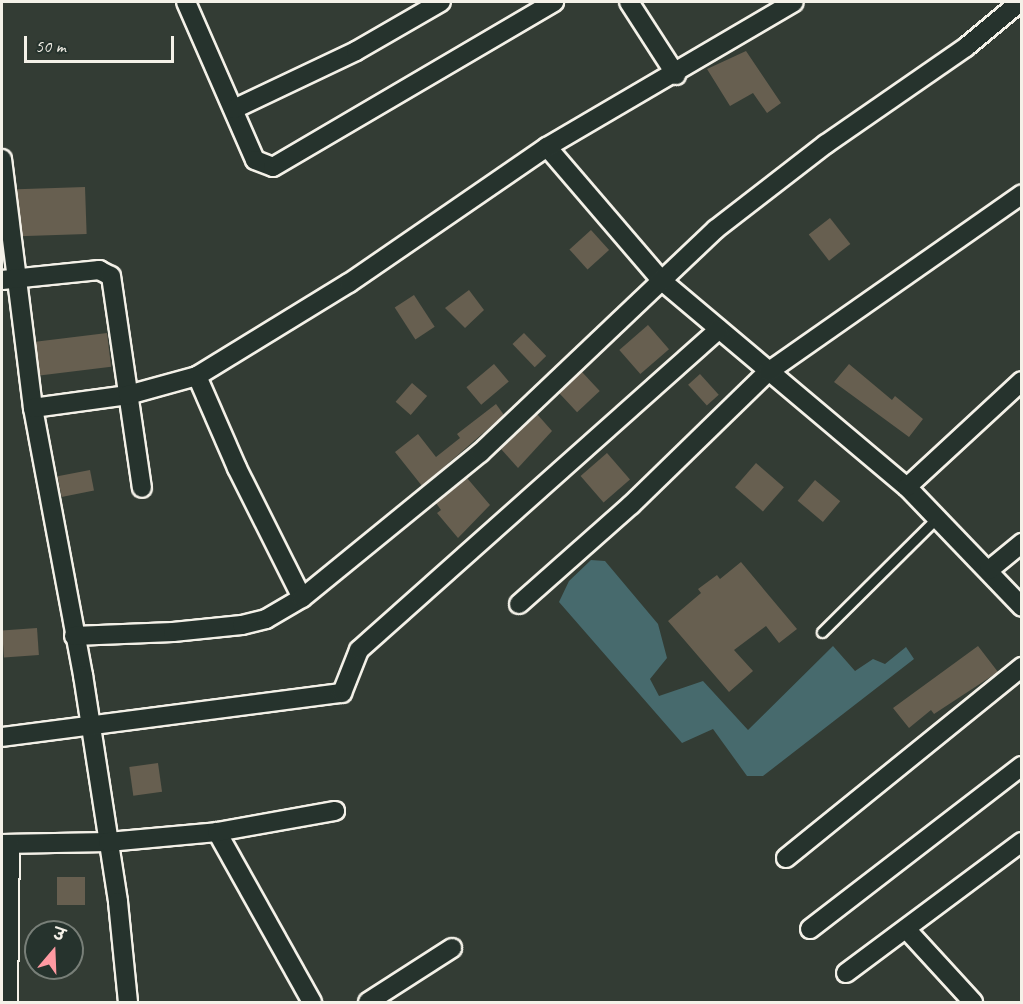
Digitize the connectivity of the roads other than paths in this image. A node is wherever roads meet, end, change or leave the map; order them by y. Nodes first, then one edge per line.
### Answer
1 (186, 2) edge
2 (441, 2) edge
3 (554, 2) edge
4 (628, 2) edge
5 (794, 2) edge
6 (1020, 2) edge
7 (676, 75) junction
8 (234, 109) junction
9 (547, 147) junction
10 (2, 159) edge
11 (1022, 194) edge
12 (9, 279) edge
13 (662, 281) junction
14 (719, 329) junction
15 (768, 372) junction
16 (197, 376) junction
17 (1022, 381) edge
18 (128, 395) junction
19 (33, 408) junction
20 (907, 487) junction
21 (142, 488) dead end
22 (938, 518) junction
23 (1022, 543) edge
24 (989, 570) junction
25 (302, 598) junction
26 (519, 604) dead end
27 (1022, 607) edge
28 (822, 632) dead end
29 (74, 636) junction
30 (1022, 667) edge
31 (91, 726) junction
32 (2, 737) edge
33 (1022, 766) edge
34 (335, 811) dead end
35 (217, 832) junction
36 (108, 842) junction
37 (1022, 842) edge
38 (6, 844) edge
39 (786, 858) dead end
40 (810, 928) dead end
41 (907, 930) junction
42 (452, 948) dead end
43 (846, 973) dead end
44 (8, 1002) edge
45 (128, 1002) edge
46 (312, 1002) edge
47 (368, 1002) edge
48 (973, 1002) edge

1 - 8 street
2 - 8 street
3 - 8 street
4 - 7 street
5 - 7 street
6 - 13 street
7 - 9 street
9 - 13 street
9 - 16 street
10 - 12 street
11 - 15 street
12 - 18 street
12 - 19 street
13 - 14 street
13 - 25 street
14 - 15 street
14 - 31 street
15 - 20 street
15 - 26 street
16 - 18 street
16 - 25 street
17 - 20 street
18 - 19 street
18 - 21 street
19 - 29 street
20 - 22 street
22 - 24 street
22 - 28 lane
23 - 24 street
24 - 27 street
25 - 29 street
29 - 31 street
30 - 39 street
31 - 32 street
31 - 36 street
33 - 40 street
34 - 35 street
35 - 36 street
35 - 46 street
36 - 38 street
36 - 45 street
37 - 41 street
38 - 44 street
41 - 43 street
41 - 48 street
42 - 47 street

